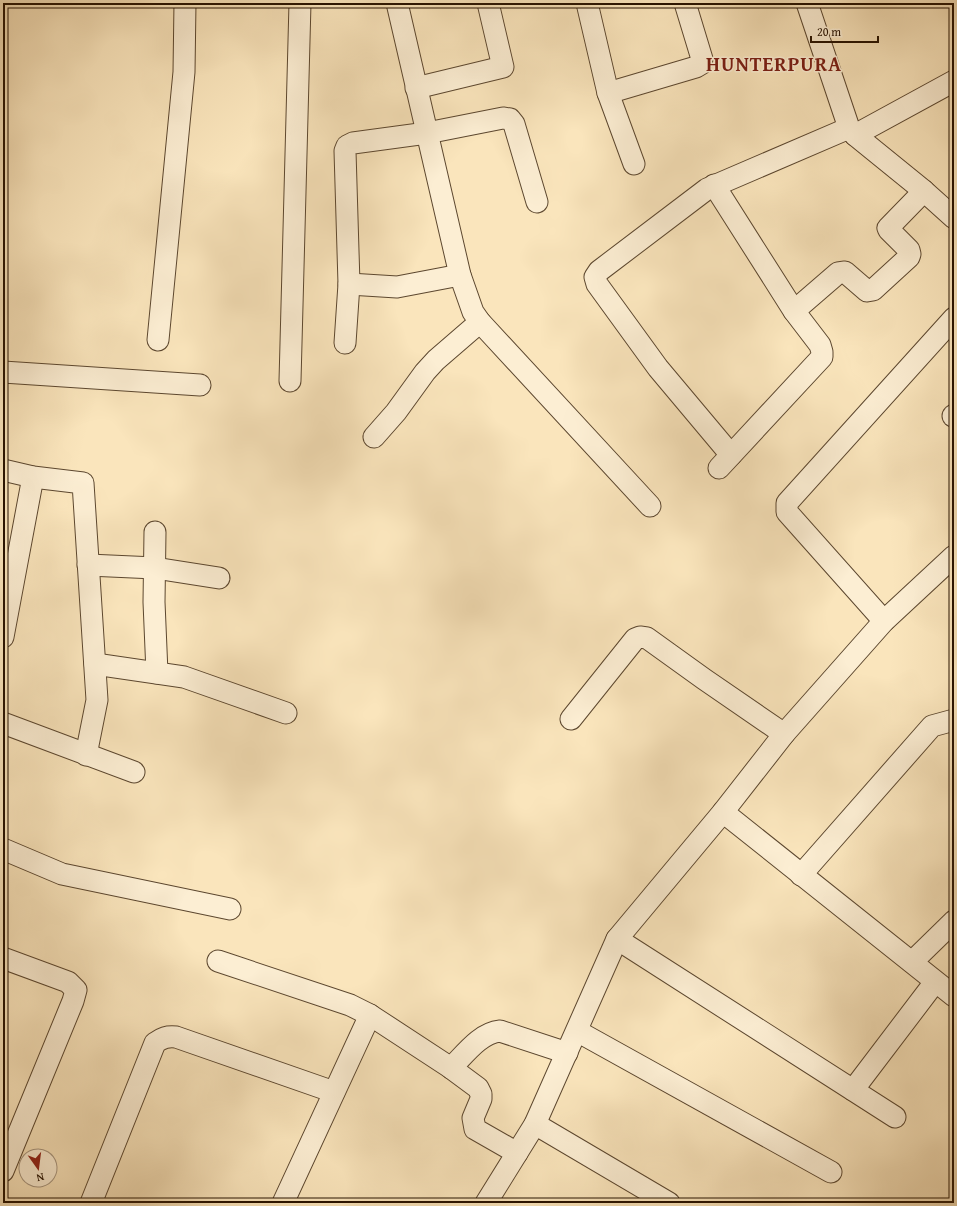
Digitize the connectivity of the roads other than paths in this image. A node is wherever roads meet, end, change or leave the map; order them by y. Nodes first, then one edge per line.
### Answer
1 (185, 3) edge
2 (300, 3) edge
3 (397, 3) edge
4 (488, 3) edge
5 (588, 3) edge
6 (685, 3) edge
7 (807, 3) edge
8 (954, 81) edge
9 (416, 88) junction
10 (608, 93) junction
11 (852, 131) junction
12 (427, 133) junction
13 (634, 164) dead end
14 (714, 185) junction
15 (924, 191) junction
16 (537, 202) dead end
17 (954, 218) edge
18 (460, 275) junction
19 (349, 284) junction
20 (794, 311) junction
21 (954, 318) edge
22 (480, 322) junction
23 (158, 340) dead end
24 (345, 343) dead end
25 (3, 372) edge
26 (290, 380) dead end
27 (200, 385) dead end
28 (374, 437) dead end
29 (3, 470) edge
30 (33, 477) junction
31 (650, 506) dead end
32 (155, 532) dead end
33 (954, 556) edge
34 (88, 565) junction
35 (154, 568) junction
36 (219, 578) dead end
37 (884, 621) junction
38 (3, 637) edge
39 (95, 664) junction
40 (157, 673) junction
41 (286, 713) dead end
42 (571, 720) dead end
43 (954, 720) edge
44 (3, 724) edge
45 (784, 734) junction
46 (86, 755) junction
47 (134, 772) dead end
48 (723, 812) junction
49 (3, 850) edge
50 (801, 874) junction
51 (230, 909) dead end
52 (954, 921) edge
53 (617, 939) junction
54 (3, 958) edge
55 (218, 961) dead end
56 (912, 962) junction
57 (936, 982) junction
58 (954, 996) edge
59 (370, 1015) junction
60 (577, 1031) junction
61 (567, 1053) junction
62 (451, 1068) junction
63 (853, 1090) junction
64 (334, 1092) junction
65 (896, 1117) dead end
66 (535, 1124) junction
67 (517, 1153) junction
68 (3, 1171) edge
69 (831, 1172) dead end
70 (90, 1203) edge
71 (283, 1203) edge
72 (486, 1203) edge
73 (669, 1203) edge

1 - 23 street
2 - 26 street
3 - 9 street
4 - 9 street
5 - 10 street
6 - 10 street
7 - 11 street
8 - 11 street
9 - 12 street
10 - 13 street
11 - 14 street
11 - 15 street
12 - 16 street
12 - 18 street
12 - 19 street
14 - 20 street
14 - 20 street
15 - 17 street
15 - 20 street
18 - 19 street
18 - 22 street
19 - 24 street
21 - 37 street
22 - 28 street
22 - 31 street
25 - 27 street
29 - 30 street
30 - 34 street
30 - 38 street
32 - 35 street
33 - 37 street
34 - 35 street
34 - 39 street
35 - 36 street
35 - 40 street
37 - 45 street
39 - 40 street
39 - 46 street
40 - 41 street
42 - 45 street
43 - 50 street
44 - 46 street
45 - 48 street
46 - 47 street
48 - 50 street
48 - 53 street
49 - 51 street
50 - 56 street
52 - 56 street
53 - 60 street
53 - 63 street
54 - 68 street
55 - 59 street
56 - 57 street
57 - 58 street
57 - 63 street
59 - 62 street
59 - 64 street
60 - 61 street
60 - 69 street
61 - 62 street
61 - 66 street
62 - 67 street
63 - 65 street
64 - 70 street
64 - 71 street
66 - 67 street
66 - 73 street
67 - 72 street

